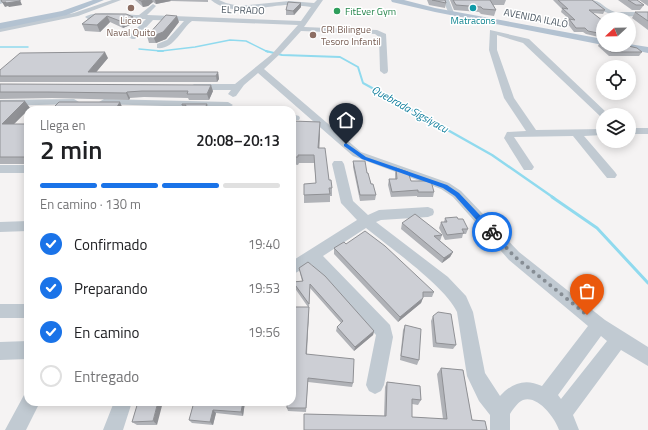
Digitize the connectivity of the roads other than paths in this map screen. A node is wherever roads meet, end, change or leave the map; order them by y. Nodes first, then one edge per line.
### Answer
1 (9, 0) edge
2 (90, 0) edge
3 (100, 0) edge
4 (118, 0) edge
5 (214, 0) edge
6 (446, 0) edge
7 (593, 0) edge
8 (0, 2) edge
9 (317, 2) edge
10 (395, 2) edge
11 (153, 6) dead end
12 (645, 12) edge
13 (451, 13) junction
14 (88, 17) edge
15 (141, 17) junction
16 (152, 17) junction
17 (193, 18) junction
18 (648, 19) edge
19 (494, 21) junction
20 (0, 22) edge
21 (0, 26) edge
22 (300, 26) junction
23 (0, 30) edge
24 (493, 32) junction
25 (132, 37) dead end
26 (596, 41) edge
27 (160, 46) dead end
28 (636, 48) edge
29 (648, 50) edge
30 (258, 69) junction
31 (384, 70) dead end
32 (183, 87) edge
33 (236, 87) junction
34 (4, 103) edge
35 (94, 104) edge
36 (183, 106) edge
37 (227, 106) edge
38 (597, 108) edge
39 (0, 111) edge
40 (636, 131) edge
41 (648, 131) edge
42 (575, 132) junction
43 (596, 132) edge
44 (533, 133) junction
45 (338, 164) dead end
46 (528, 167) dead end
47 (0, 168) edge
48 (24, 169) edge
49 (611, 175) dead end
50 (428, 212) dead end
51 (366, 221) junction
52 (24, 226) edge
53 (0, 227) edge
54 (313, 256) junction
55 (296, 267) edge
56 (0, 311) edge
57 (24, 311) edge
58 (600, 325) junction
59 (618, 339) junction
60 (0, 350) edge
61 (24, 350) edge
62 (648, 357) edge
63 (375, 385) dead end
64 (544, 397) junction
65 (29, 406) edge
66 (121, 406) edge
67 (500, 421) edge
68 (566, 422) edge
69 (15, 430) edge
70 (113, 430) edge

1 - 8 street
2 - 20 main road
3 - 21 main road
4 - 23 street
5 - 9 street
6 - 13 street
7 - 12 street
9 - 22 street
10 - 13 main road, AVENIDA ILALÓ
11 - 15 street
12 - 18 street
13 - 19 main road, AVENIDA ILALÓ
14 - 15 street, EL PRADO
15 - 16 street, EL PRADO
16 - 17 street, EL PRADO
16 - 25 street
17 - 22 street, EL PRADO
17 - 27 street
19 - 24 street
19 - 26 main road, AVENIDA ILALÓ
22 - 30 street
22 - 31 street, EL PRADO
24 - 38 street
24 - 44 street
28 - 29 main road
30 - 33 street
30 - 58 street
32 - 33 street
33 - 37 street
34 - 35 street
34 - 39 street
35 - 36 street
40 - 41 street
42 - 43 street
42 - 44 street
42 - 49 street
44 - 46 street
45 - 51 street
47 - 48 street
50 - 51 street
51 - 54 street
51 - 67 street
52 - 53 street
54 - 55 street
54 - 63 street
56 - 57 street
58 - 59 street
58 - 64 street
59 - 62 street
59 - 68 street
60 - 61 street
64 - 67 street
64 - 68 street
65 - 69 street
66 - 70 street

